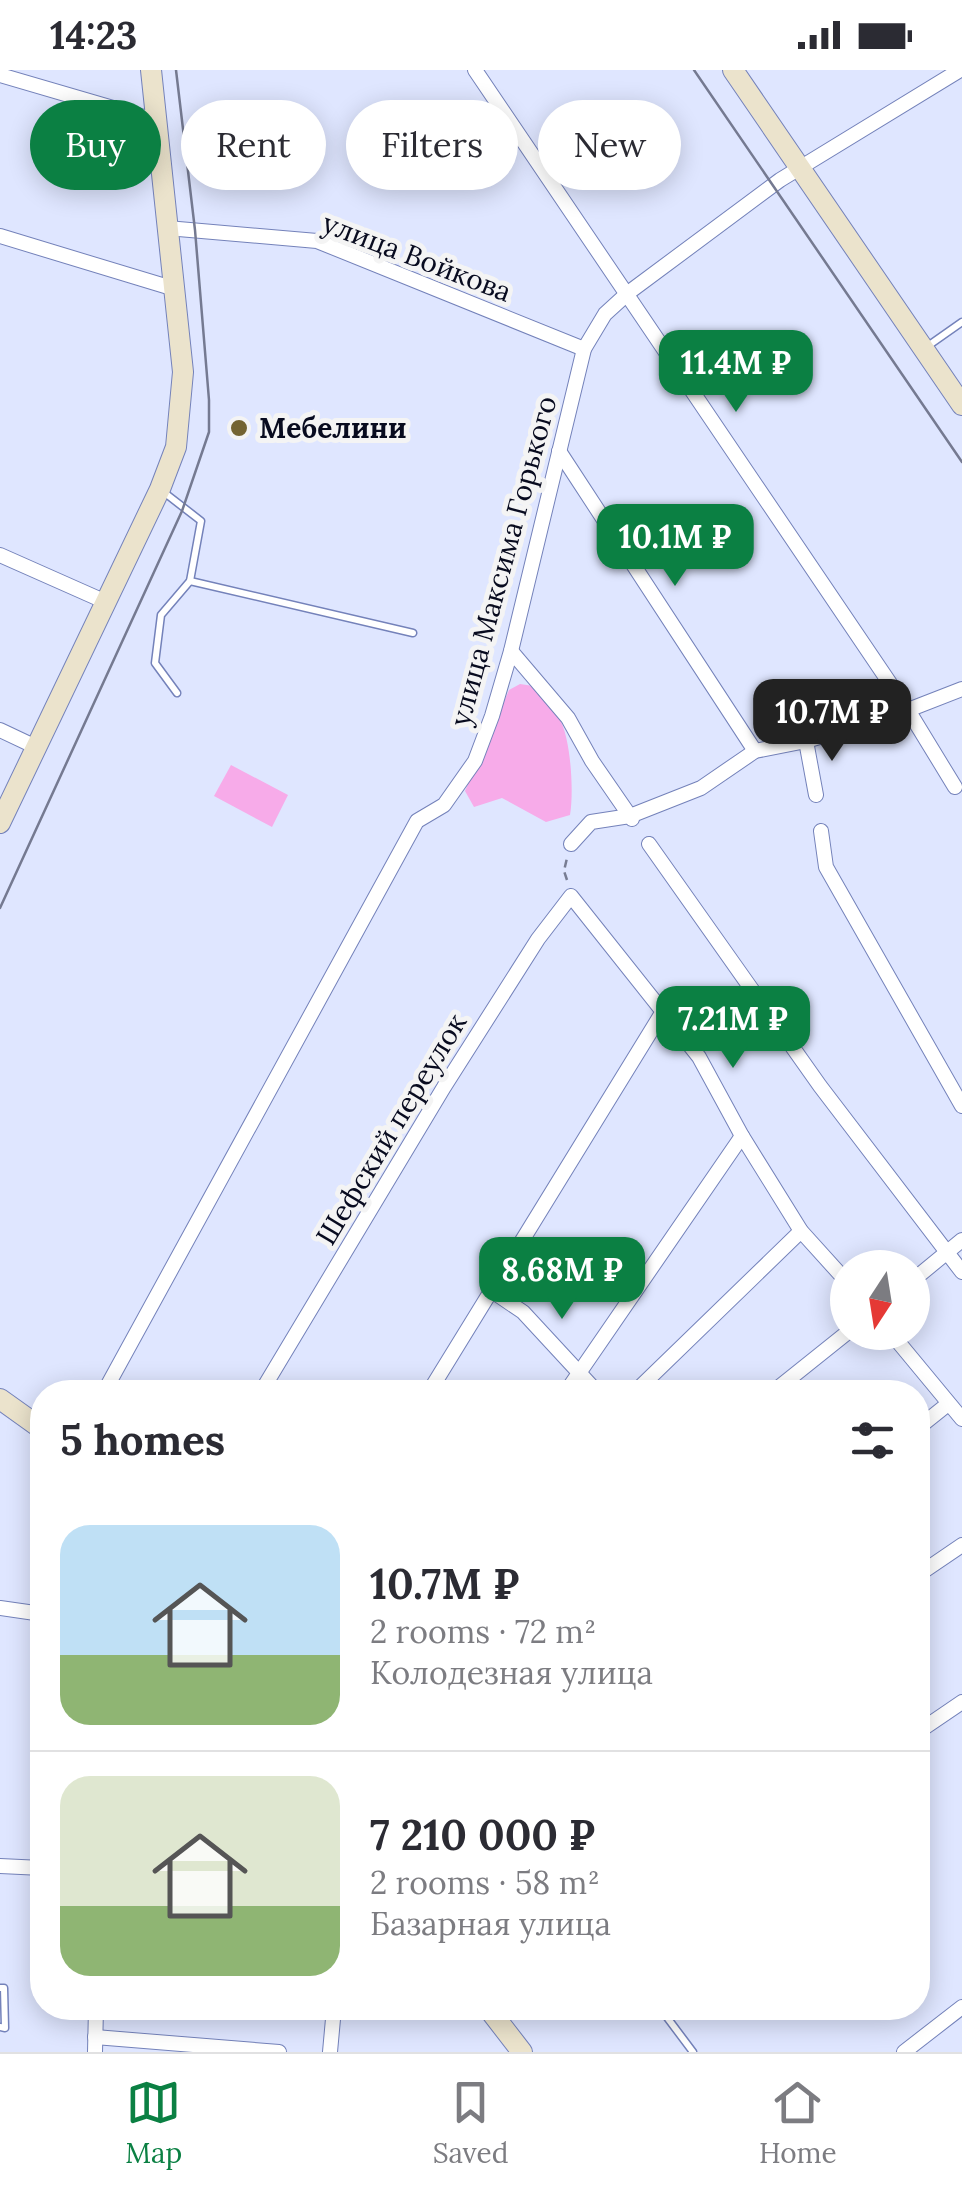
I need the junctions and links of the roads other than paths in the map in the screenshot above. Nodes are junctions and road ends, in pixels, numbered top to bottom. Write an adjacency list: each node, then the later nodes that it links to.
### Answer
1 (150, 70): 7 (main road)
2 (475, 70): 13 (street)
3 (733, 70): 8 (main road)
4 (960, 70): 8 (street, улица Максима Горького)
5 (0, 75): 6 (street)
6 (86, 100)
7 (152, 100)
8 (802, 168): 13 (street, улица Максима Горького); 16 (main road)
9 (161, 178): 10 (main road)
10 (167, 228): 12 (main road); 15 (street, улица Войкова)
11 (0, 236): 12 (street)
12 (175, 288): 19 (main road)
13 (628, 293): 15 (street, улица Максима Горького); 27 (street)
14 (962, 322): 16 (lane)
15 (584, 349): 18 (street, улица Максима Горького)
16 (924, 349): 17 (main road)
17 (962, 405)
18 (559, 451): 24 (street, улица Максима Горького); 31 (street)
19 (160, 490): 21 (lane); 22 (main road)
20 (0, 555): 22 (street)
21 (190, 581): 23 (lane); 26 (lane)
22 (106, 602): 30 (main road)
23 (412, 634)
24 (511, 651): 34 (street); 52 (street, улица Максима Горького)
25 (962, 690): 27 (street)
26 (177, 693)
27 (908, 710): 29 (street); 32 (street)
28 (0, 730): 30 (street)
29 (806, 740): 31 (street); 33 (street)
30 (36, 748): 35 (main road)
31 (755, 751): 34 (street)
32 (955, 787)
33 (816, 795)
34 (631, 817): 37 (street)
35 (0, 823)
36 (821, 832): 40 (street)
37 (571, 844)
38 (649, 844): 44 (street)
39 (662, 1013): 41 (street); 48 (street); 53 (street, Шефский переулок)
40 (962, 1106)
41 (742, 1136): 42 (street); 51 (street)
42 (800, 1231): 45 (street); 57 (street)
43 (962, 1240): 44 (street)
44 (947, 1253): 46 (street); 47 (street)
45 (830, 1264)
46 (930, 1267)
47 (962, 1272)
48 (492, 1290): 51 (street); 54 (street)
49 (830, 1346): 58 (street)
50 (904, 1350): 59 (street)
51 (578, 1372): 55 (street); 56 (street)
52 (111, 1380)
53 (268, 1380)
54 (436, 1380)
55 (573, 1380)
56 (586, 1380)
57 (647, 1380)
58 (788, 1380)
59 (929, 1380)
60 (930, 1382): 62 (street)
61 (0, 1399): 65 (main road)
62 (948, 1404): 63 (street); 64 (street)
63 (930, 1418)
64 (962, 1419)
65 (30, 1420)
66 (962, 1545): 67 (street)
67 (930, 1567)
68 (0, 1608): 69 (street)
69 (30, 1612)
70 (962, 1702): 71 (street)
71 (930, 1724)
72 (0, 1866): 73 (street)
73 (30, 1867)
74 (0, 1988): 80 (lane)
75 (962, 2007): 86 (street)
76 (96, 2020): 81 (street)
77 (333, 2020): 83 (street)
78 (501, 2020): 84 (main road)
79 (669, 2020): 85 (lane)
80 (0, 2028)
81 (95, 2045): 82 (street)
82 (280, 2052)
83 (330, 2052)
84 (522, 2052)
85 (692, 2052)
86 (904, 2052)

